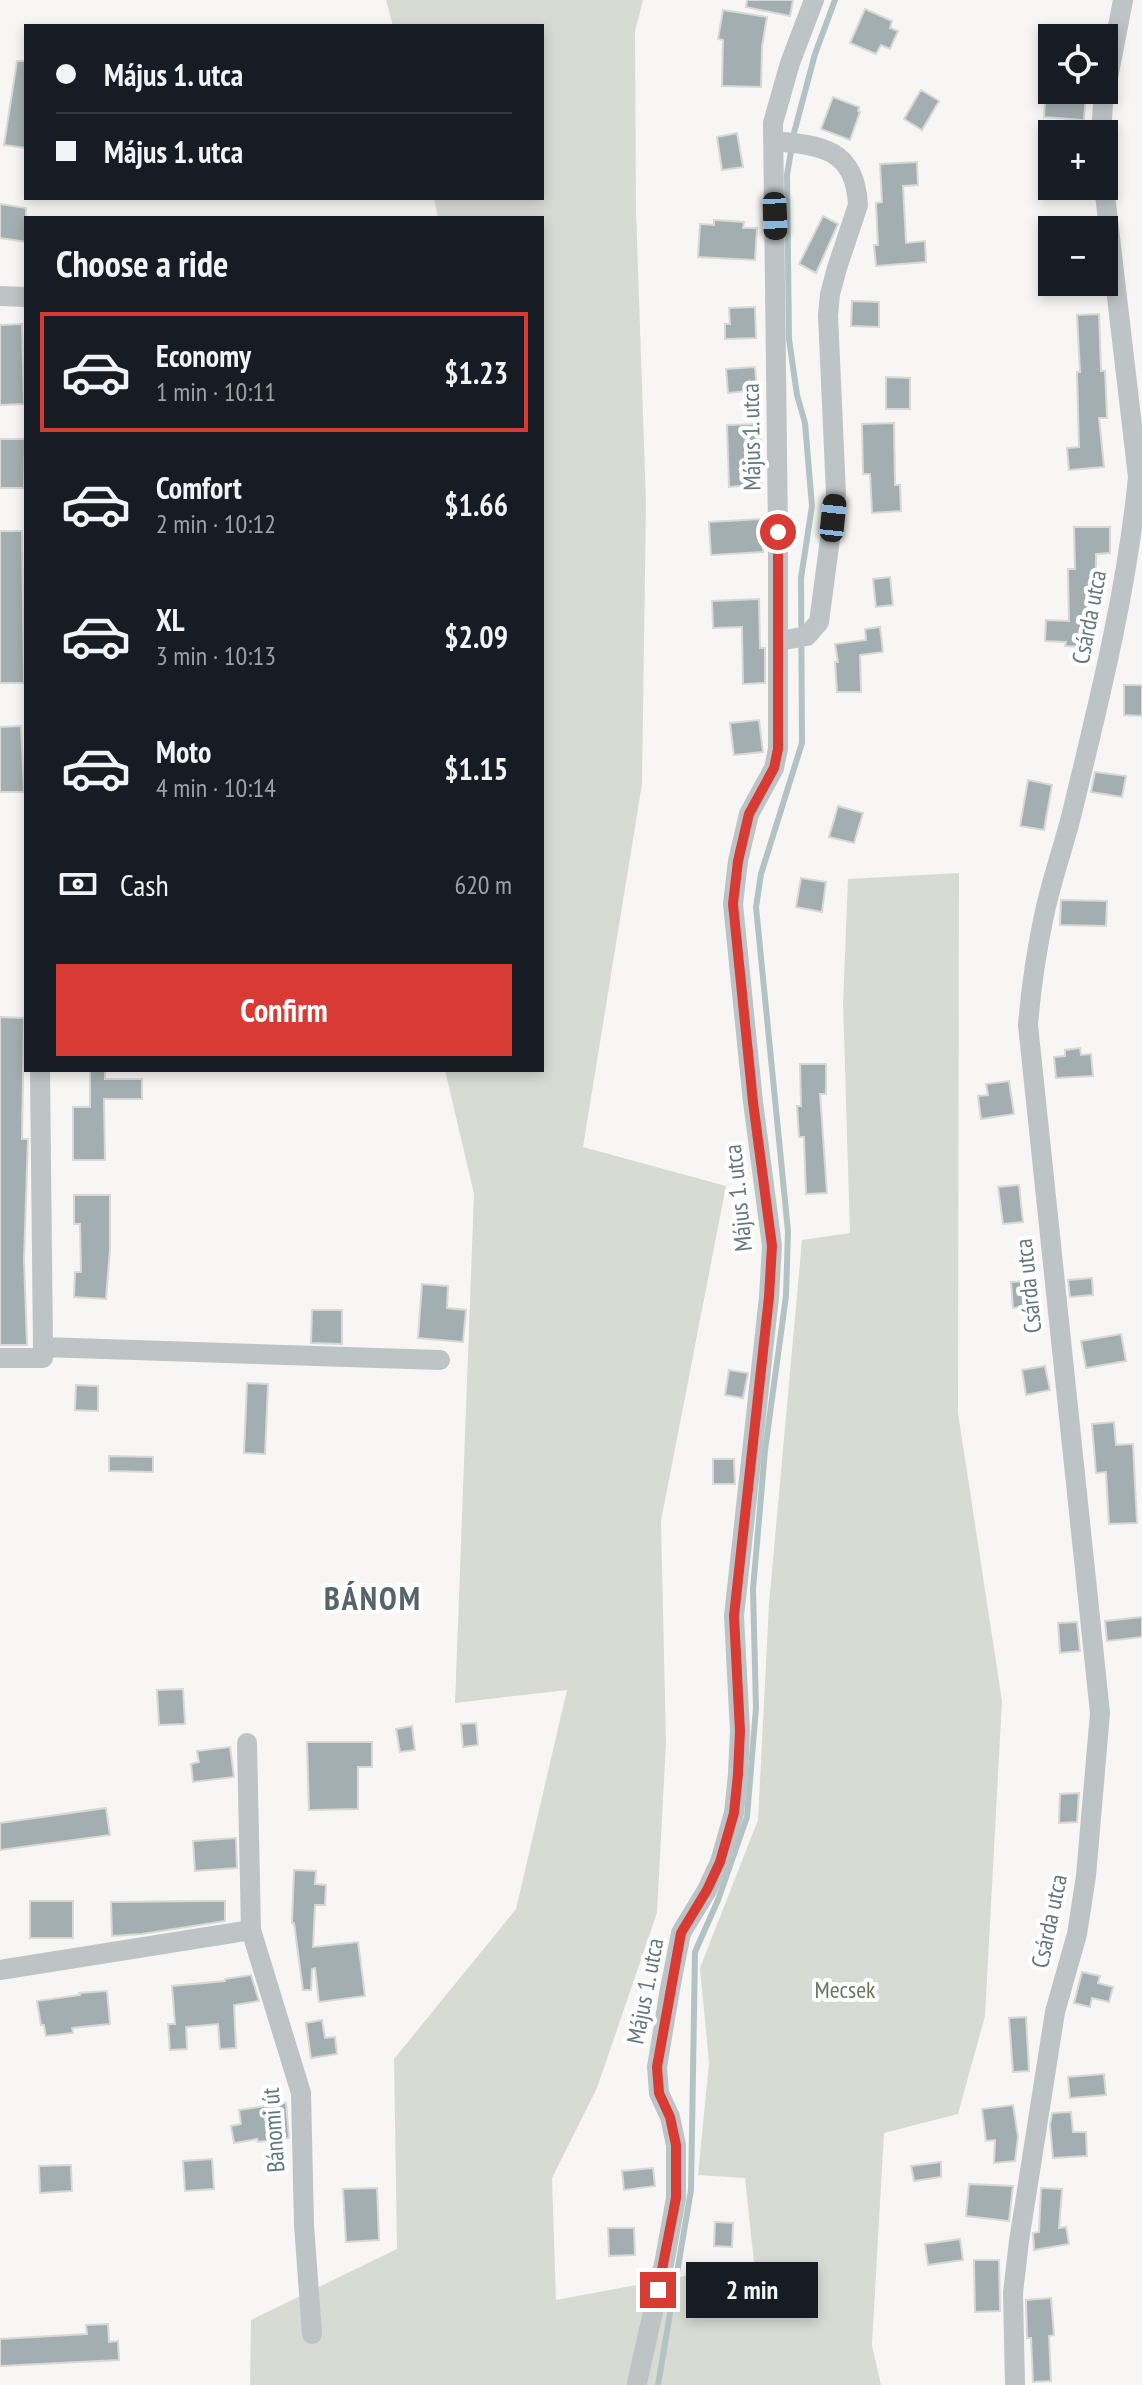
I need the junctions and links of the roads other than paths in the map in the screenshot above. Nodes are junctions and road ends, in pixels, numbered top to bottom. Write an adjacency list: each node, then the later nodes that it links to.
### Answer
1 (814, 0): 4 (street, Május 1. utca)
2 (1123, 0): 3 (street)
3 (1102, 120)
4 (773, 141): 9 (street, Május 1. utca); 9 (street)
5 (1106, 200): 8 (street, Csárda utca)
6 (0, 296): 7 (street)
7 (24, 297)
8 (1140, 469): 19 (street, Csárda utca)
9 (794, 639): 18 (street, Május 1. utca)
10 (40, 1072): 11 (street)
11 (43, 1347): 12 (street); 13 (street)
12 (0, 1358)
13 (440, 1360)
14 (247, 1743): 15 (street, Bánomi út)
15 (251, 1930): 16 (street); 17 (street, Bánomi út)
16 (0, 1970)
17 (312, 2334)
18 (637, 2383)
19 (1015, 2385)

